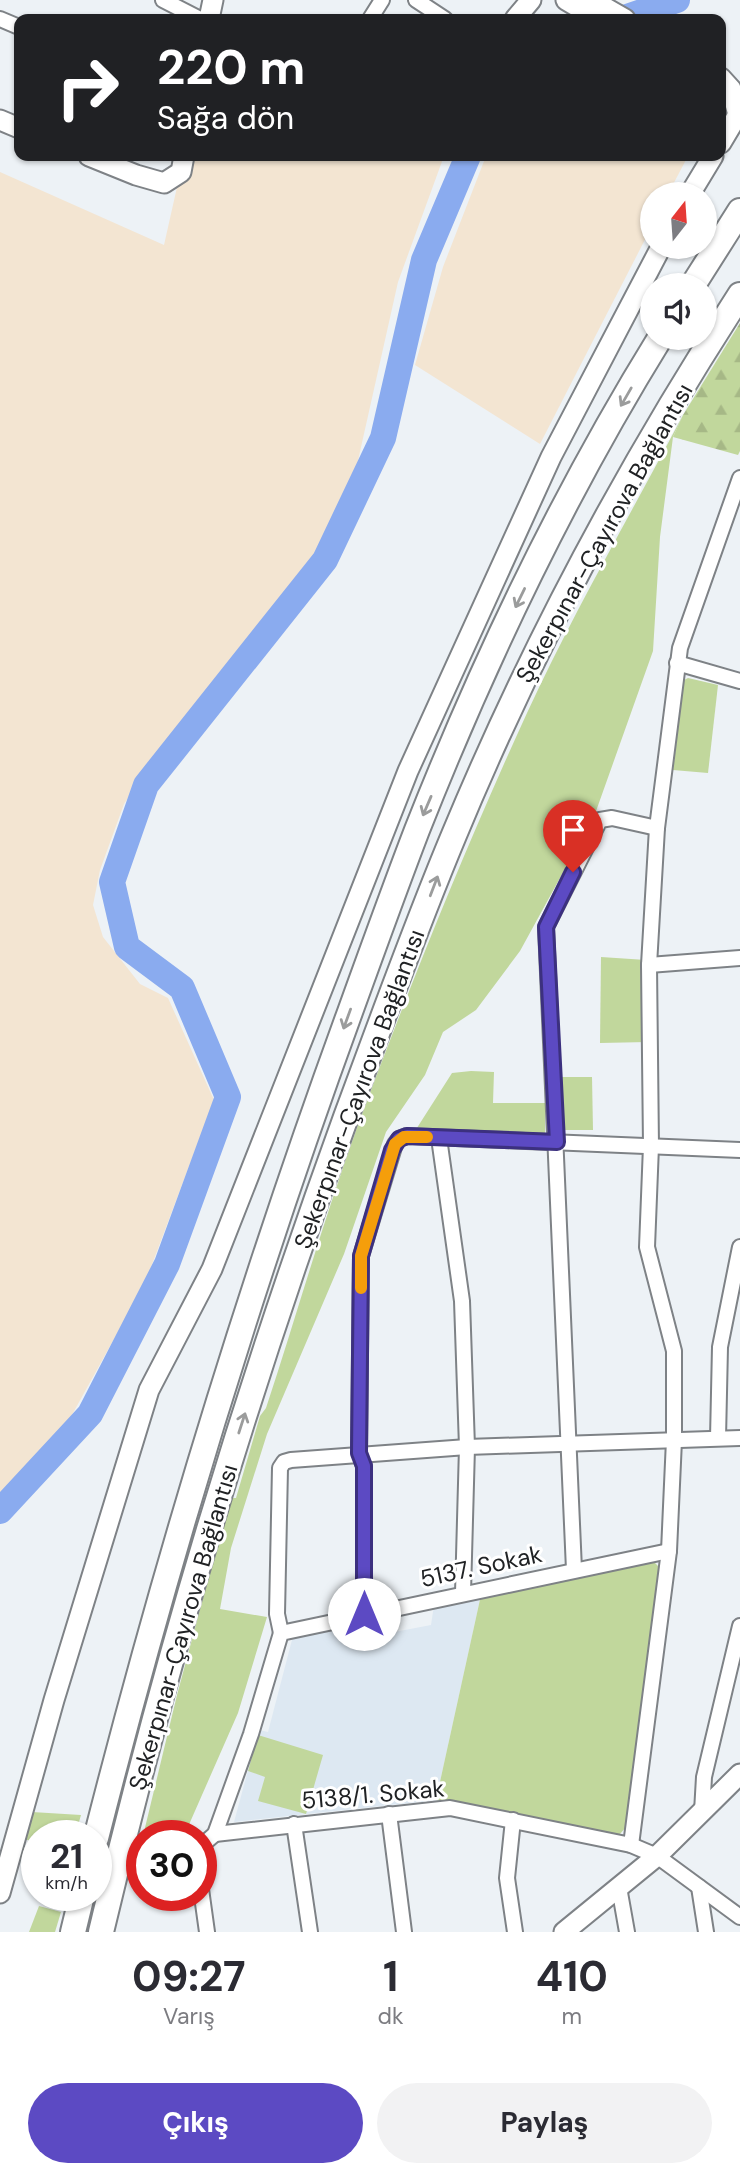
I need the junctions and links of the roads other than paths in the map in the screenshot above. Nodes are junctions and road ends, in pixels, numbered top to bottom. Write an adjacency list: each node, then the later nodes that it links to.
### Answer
1 (163, 0): 6 (street)
2 (416, 0): 7 (street)
3 (531, 0): 8 (street)
4 (566, 0): 5 (street)
5 (594, 7): 9 (street)
6 (190, 14)
7 (437, 14)
8 (519, 14)
9 (612, 14)
10 (728, 86): 11 (street)
11 (739, 113): 12 (street)
12 (726, 135)
13 (101, 161): 14 (street)
14 (183, 161)
15 (710, 161): 16 (street)
16 (697, 182)
17 (740, 211): 19 (highway)
18 (654, 259): 57 (street)
19 (701, 273)
20 (740, 295): 61 (highway, Şekerpınar-Çayırova Bağlantısı, one-way to 20)
21 (653, 350): 48 (highway, Şekerpınar-Çayırova Bağlantısı, one-way to 48)
22 (740, 478): 23 (street)
23 (677, 663): 24 (street); 25 (street)
24 (740, 681)
25 (657, 828): 27 (street); 29 (street)
26 (740, 958): 27 (street)
27 (649, 965): 30 (street)
28 (439, 1138): 29 (street); 37 (street); 38 (street)
29 (557, 1142): 30 (street); 36 (street)
30 (651, 1146): 31 (street); 35 (street)
31 (740, 1150)
32 (740, 1247): 33 (street)
33 (718, 1438): 34 (street); 35 (street)
34 (740, 1438)
35 (674, 1440): 36 (street); 39 (street)
36 (568, 1444): 37 (street); 40 (street)
37 (467, 1447): 38 (street); 41 (street)
38 (362, 1460): 42 (street); 44 (street)
39 (669, 1551): 40 (street, 5137. Sokak); 53 (street)
40 (574, 1570): 41 (street, 5137. Sokak)
41 (463, 1593): 42 (street, 5137. Sokak)
42 (364, 1614): 44 (street, 5137. Sokak)
43 (740, 1626): 46 (street)
44 (281, 1633): 51 (street)
45 (740, 1774): 46 (street)
46 (702, 1812): 54 (street)
47 (390, 1814): 49 (street, 5138/1. Sokak); 50 (street, 5138/1. Sokak); 65 (street)
48 (101, 1820)
49 (513, 1820): 53 (street, 5138/1. Sokak); 66 (street)
50 (294, 1824): 52 (street, 5138/1. Sokak); 64 (street)
51 (217, 1828)
52 (217, 1834)
53 (631, 1845): 54 (street, 5138/1. Sokak)
54 (657, 1856): 55 (street); 56 (street, 5138/1. Sokak)
55 (620, 1887): 67 (street); 68 (street)
56 (699, 1887): 60 (street, 5138/1. Sokak); 69 (street)
57 (0, 1893)
58 (78, 1911): 62 (highway)
59 (204, 1911): 63 (street)
60 (740, 1917)
61 (104, 1926)
62 (73, 1932)
63 (207, 1932)
64 (310, 1932)
65 (404, 1932)
66 (515, 1932)
67 (564, 1932)
68 (626, 1932)
69 (706, 1932)

